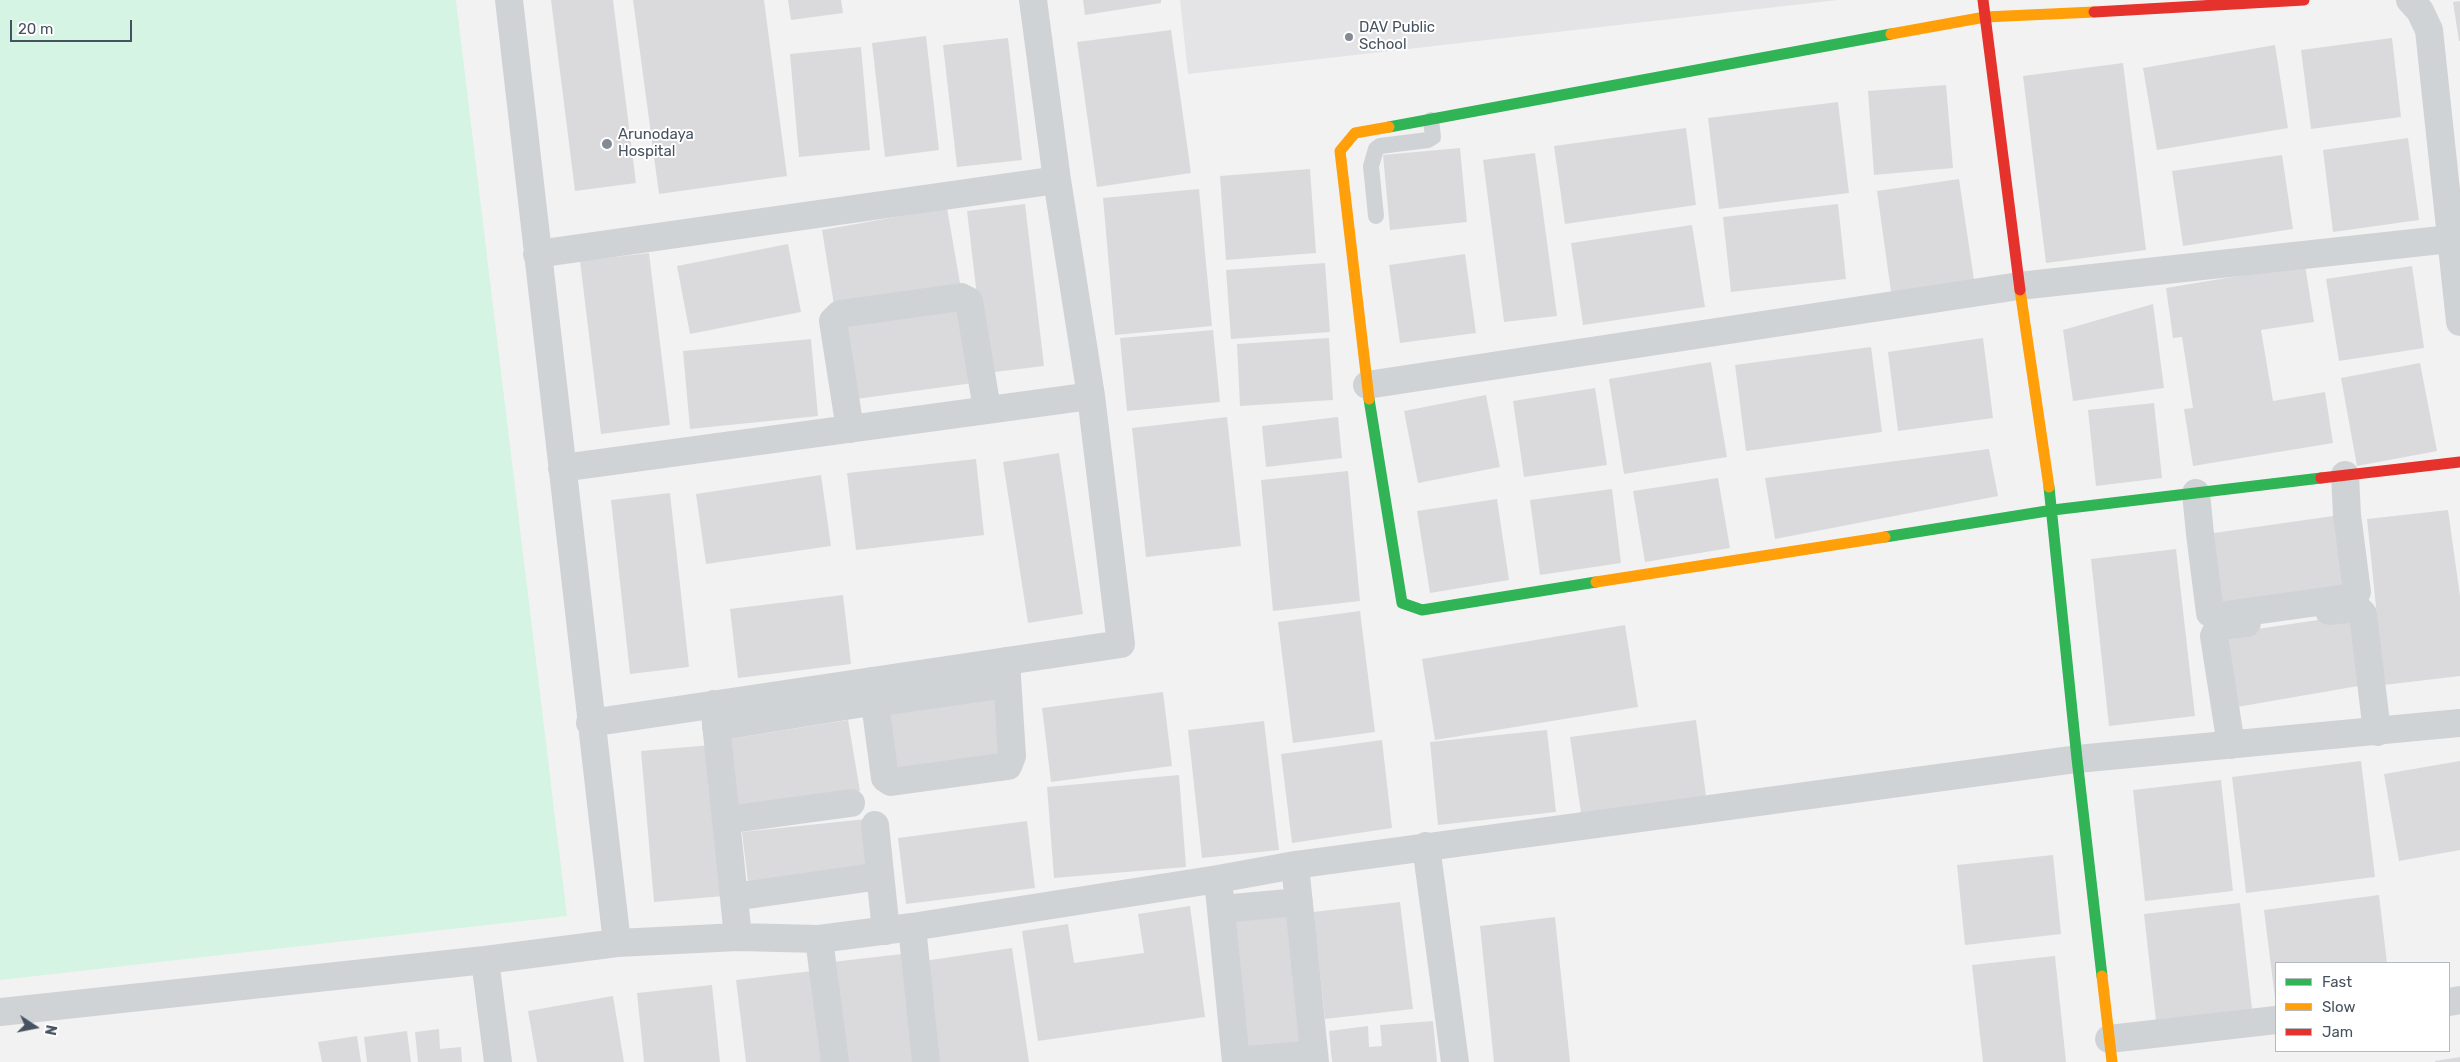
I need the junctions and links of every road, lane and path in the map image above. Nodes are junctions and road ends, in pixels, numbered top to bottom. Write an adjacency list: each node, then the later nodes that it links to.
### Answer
1 (509, 0): 12 (street)
2 (1033, 0): 9 (street)
3 (1983, 0): 7 (street)
4 (2304, 0): 6 (street)
5 (2410, 0): 11 (street)
6 (2177, 4): 7 (street)
7 (1986, 17): 8 (street); 13 (street)
8 (1431, 120): 10 (lane); 15 (street)
9 (1057, 180): 12 (street); 16 (street)
10 (1376, 216)
11 (2450, 239): 13 (street); 14 (street)
12 (537, 254): 20 (street)
13 (2019, 286): 15 (street); 23 (street)
14 (2460, 322)
15 (1367, 385): 23 (street)
16 (1091, 396): 17 (street); 24 (street)
17 (987, 409): 18 (street); 18 (street)
18 (850, 429): 20 (street)
19 (2460, 462): 21 (street)
20 (562, 468): 27 (street)
21 (2345, 475): 22 (street); 22 (street)
22 (2196, 493): 23 (street)
23 (2052, 510): 32 (street)
24 (1007, 673): 25 (street); 25 (street)
25 (865, 693): 26 (street); 31 (street)
26 (715, 716): 27 (street); 34 (street)
27 (590, 723): 46 (street)
28 (2460, 724): 29 (street)
29 (2377, 732): 30 (street); 30 (street)
30 (2231, 745): 32 (street)
31 (864, 756)
32 (2077, 759): 36 (street); 51 (street)
33 (851, 803): 34 (street)
34 (726, 820): 40 (street)
35 (876, 825): 38 (street)
36 (1426, 846): 37 (street); 57 (street)
37 (1294, 865): 39 (street); 41 (street)
38 (880, 876): 40 (street); 43 (street)
39 (1218, 879): 42 (street); 44 (street)
40 (734, 897): 45 (street)
41 (1298, 902): 42 (street); 52 (street)
42 (1221, 910): 56 (street)
43 (886, 931): 44 (street); 47 (street)
44 (913, 936): 47 (street); 55 (street)
45 (738, 937): 46 (street); 47 (street)
46 (617, 943): 48 (street)
47 (820, 948): 54 (street)
48 (485, 960): 49 (street); 53 (street)
49 (0, 1012)
50 (2275, 1020): 51 (street)
51 (2111, 1050)
52 (1315, 1058): 56 (street)
53 (498, 1062)
54 (835, 1062)
55 (926, 1062)
56 (1236, 1062)
57 (1455, 1062)

